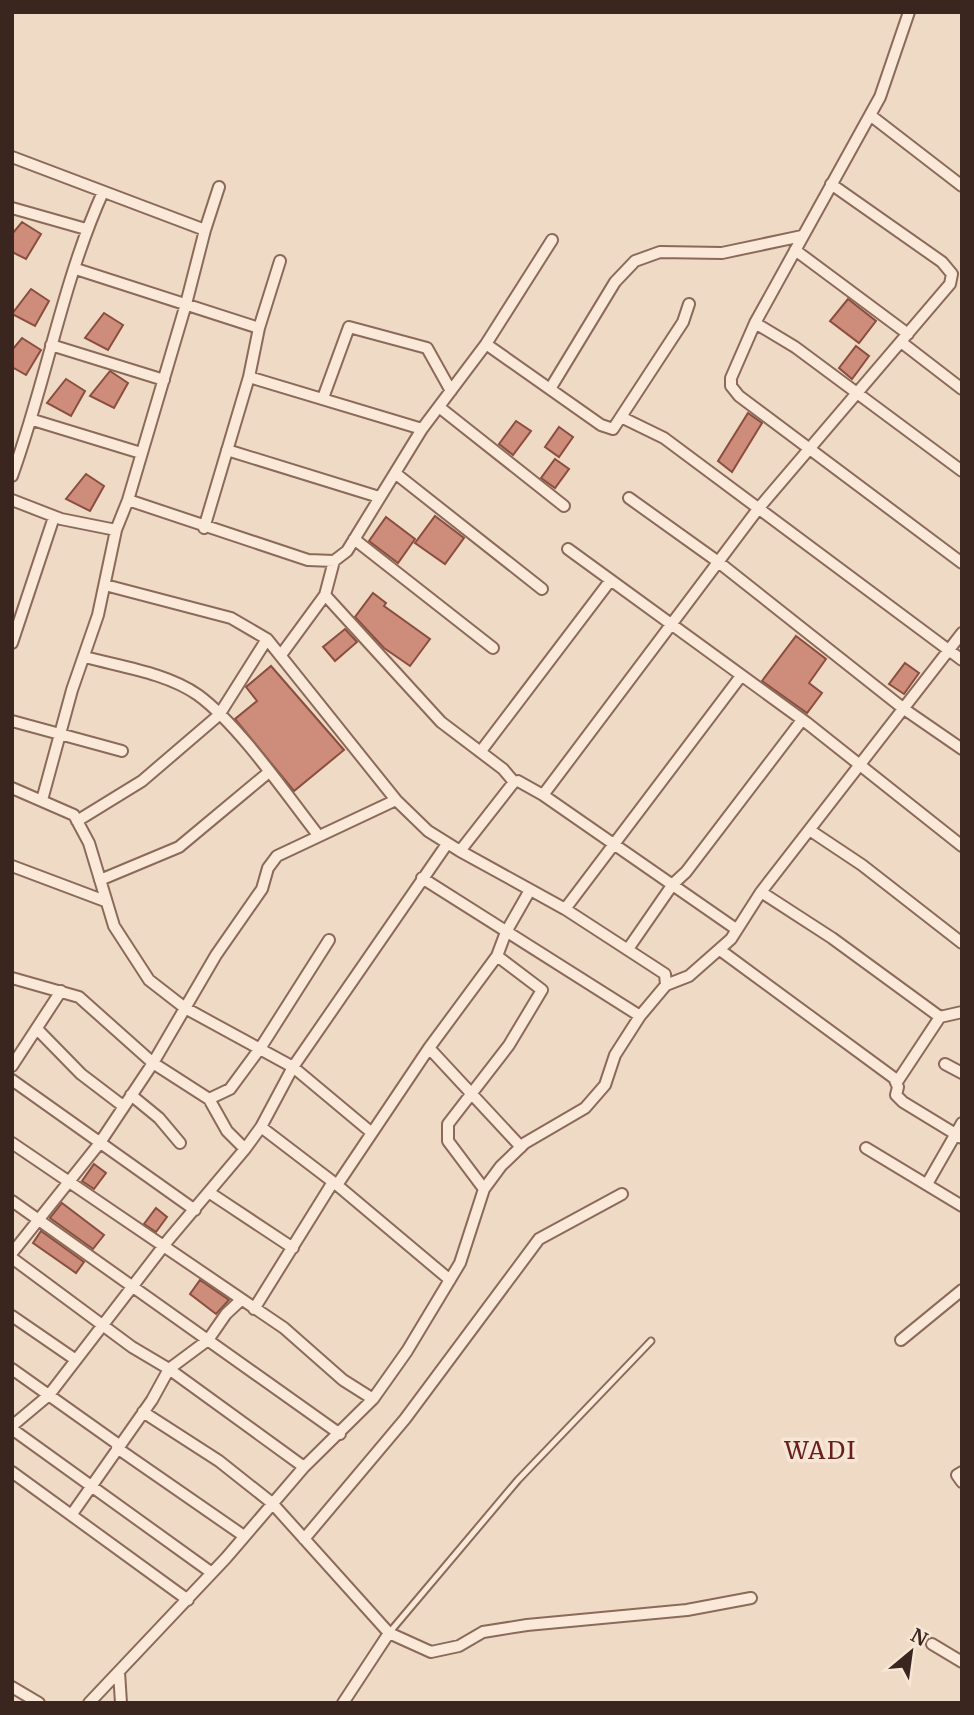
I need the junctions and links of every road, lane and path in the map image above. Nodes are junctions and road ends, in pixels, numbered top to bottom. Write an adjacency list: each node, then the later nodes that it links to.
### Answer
1 (909, 12): 2 (street)
2 (870, 115): 4 (street); 5 (street)
3 (12, 157): 7 (street)
4 (831, 184): 11 (street); 20 (street)
5 (962, 186)
6 (219, 187): 10 (street)
7 (103, 192): 9 (street); 10 (street)
8 (12, 208): 9 (street)
9 (86, 229): 15 (street)
10 (205, 230): 16 (street)
11 (802, 236): 13 (street); 25 (street)
12 (552, 240): 21 (street)
13 (795, 250): 18 (street); 20 (street)
14 (280, 261): 19 (street)
15 (76, 269): 16 (street); 22 (street)
16 (186, 304): 19 (street); 24 (street)
17 (689, 304): 31 (street)
18 (755, 323): 28 (street); 34 (street)
19 (260, 328): 23 (street)
20 (905, 338): 26 (street); 28 (street)
21 (486, 344): 25 (street); 27 (street)
22 (51, 345): 24 (street); 32 (street)
23 (250, 377): 29 (street); 35 (street)
24 (164, 380): 36 (street)
25 (550, 389): 31 (street)
26 (962, 389)
27 (451, 391): 29 (street); 30 (street)
28 (856, 393): 34 (street); 37 (street)
29 (323, 398): 33 (street)
30 (439, 407): 33 (street); 44 (street)
31 (621, 417): 45 (street)
32 (33, 420): 36 (street); 39 (street)
33 (422, 429): 38 (street)
34 (810, 449): 45 (street); 53 (street)
35 (227, 450): 40 (street); 47 (street)
36 (141, 453): 43 (street)
37 (962, 471)
38 (395, 473): 40 (street); 56 (street)
39 (12, 476)
40 (380, 497): 49 (street)
41 (629, 498): 52 (street)
42 (12, 500): 46 (street)
43 (128, 500): 47 (street); 48 (street)
44 (564, 506)
45 (758, 509): 52 (street); 63 (street)
46 (54, 517): 48 (street); 60 (street)
47 (204, 528): 51 (street)
48 (116, 530): 55 (street)
49 (354, 539): 51 (street); 62 (street)
50 (568, 549): 54 (street)
51 (334, 561): 57 (street)
52 (717, 561): 58 (street); 68 (street)
53 (962, 562)
54 (610, 581): 58 (street); 75 (street)
55 (105, 585): 61 (street); 65 (street)
56 (542, 589)
57 (325, 595): 64 (street); 75 (street)
58 (669, 624): 67 (street); 80 (street)
59 (962, 633): 63 (street)
60 (13, 638)
61 (267, 639): 64 (street); 69 (street)
62 (493, 648)
63 (948, 650): 66 (street); 68 (street)
64 (281, 655): 82 (street)
65 (85, 657): 69 (street); 72 (street)
66 (962, 660)
67 (741, 676): 70 (street); 86 (street)
68 (904, 709): 73 (street); 76 (street)
69 (219, 715): 77 (street); 83 (street)
70 (802, 720): 76 (street); 93 (street)
71 (12, 721): 72 (street)
72 (59, 733): 74 (street); 81 (street)
73 (962, 749)
74 (122, 751)
75 (481, 751): 78 (street)
76 (860, 765): 84 (street); 88 (street)
77 (269, 772): 85 (street); 92 (street)
78 (514, 782): 80 (street); 89 (street)
79 (12, 788): 81 (street)
80 (543, 795): 86 (street)
81 (42, 800): 83 (street)
82 (396, 800): 85 (street); 87 (street)
83 (77, 821): 92 (street)
84 (811, 831): 95 (street); 101 (street)
85 (318, 835): 108 (street)
86 (613, 842): 93 (street); 97 (street)
87 (447, 844): 89 (street); 91 (street)
88 (962, 846)
89 (460, 851): 94 (street)
90 (12, 866): 96 (street)
91 (422, 878): 99 (street); 118 (street)
92 (100, 880): 96 (street)
93 (673, 884): 98 (street); 102 (street)
94 (530, 890): 97 (street); 99 (street)
95 (761, 892): 98 (street); 111 (street)
96 (105, 901): 108 (street)
97 (565, 909): 102 (street)
98 (736, 929): 103 (street)
99 (506, 932): 104 (street); 110 (street)
100 (329, 940): 113 (street)
101 (962, 943)
102 (628, 949): 106 (street)
103 (720, 950): 106 (street); 121 (street)
104 (497, 956): 114 (street); 122 (street)
105 (12, 978): 107 (street)
106 (666, 985): 110 (street)
107 (61, 991): 112 (street); 115 (street)
108 (185, 1008): 113 (street); 115 (street)
109 (961, 1008): 111 (street)
110 (640, 1016): 133 (street)
111 (940, 1017): 121 (street)
112 (38, 1030): 117 (street); 125 (street)
113 (261, 1047): 118 (street); 124 (street)
114 (429, 1048): 122 (street); 128 (street)
115 (153, 1063): 123 (street); 124 (street)
116 (945, 1064): 119 (street)
117 (12, 1066)
118 (293, 1068): 127 (street); 128 (street)
119 (962, 1073)
120 (12, 1080): 132 (street)
121 (897, 1082): 129 (street)
122 (472, 1092): 133 (street); 139 (street)
123 (131, 1095): 125 (street); 131 (street)
124 (209, 1099): 135 (street)
125 (123, 1106): 132 (street)
126 (962, 1123): 129 (street)
127 (261, 1127): 135 (street); 137 (street)
128 (373, 1133): 137 (street)
129 (958, 1136): 138 (street)
130 (12, 1143): 136 (street)
131 (180, 1143)
132 (99, 1144): 136 (street); 144 (street)
133 (521, 1147): 139 (street)
134 (866, 1148): 138 (street)
135 (245, 1149): 140 (street)
136 (68, 1180): 145 (street); 146 (street)
137 (335, 1183): 147 (street); 150 (street)
138 (927, 1184): 143 (street)
139 (484, 1189): 150 (street)
140 (210, 1193): 144 (street); 147 (street)
141 (622, 1194): 177 (street)
142 (12, 1201): 145 (street)
143 (962, 1206)
144 (195, 1210): 146 (street)
145 (37, 1218): 148 (street); 151 (street)
146 (164, 1245): 151 (street); 153 (street)
147 (293, 1248): 154 (street)
148 (12, 1252)
149 (12, 1258): 156 (street)
150 (450, 1280): 164 (street)
151 (134, 1286): 156 (street); 157 (street)
152 (962, 1290): 158 (street)
153 (241, 1300): 154 (street); 157 (street)
154 (254, 1309): 164 (street)
155 (12, 1315): 160 (street)
156 (102, 1325): 160 (street); 162 (street)
157 (208, 1340): 162 (street); 167 (street)
158 (901, 1340)
159 (651, 1341): 181 (lane)
160 (76, 1360): 163 (street)
161 (12, 1369): 163 (street)
162 (169, 1369): 165 (street); 169 (street)
163 (49, 1395): 166 (street); 168 (street)
164 (373, 1399): 167 (street)
165 (143, 1412): 168 (street); 174 (street)
166 (12, 1427): 173 (street)
167 (340, 1434): 169 (street)
168 (118, 1447): 173 (street); 176 (street)
169 (303, 1467): 174 (street)
170 (12, 1472): 175 (street)
171 (962, 1472): 172 (street)
172 (962, 1482)
173 (89, 1486): 175 (street); 178 (street)
174 (272, 1503): 176 (street); 177 (street)
175 (72, 1514): 180 (street)
176 (244, 1536): 178 (street)
177 (304, 1539): 181 (street)
178 (212, 1573): 180 (street)
179 (751, 1598): 181 (street)
180 (188, 1600): 184 (street)
181 (389, 1633): 189 (street)
182 (932, 1644): 183 (street)
183 (962, 1662)
184 (119, 1672): 187 (street); 188 (street)
185 (12, 1687): 186 (street)
186 (39, 1703)
187 (89, 1703)
188 (121, 1703)
189 (343, 1703)

